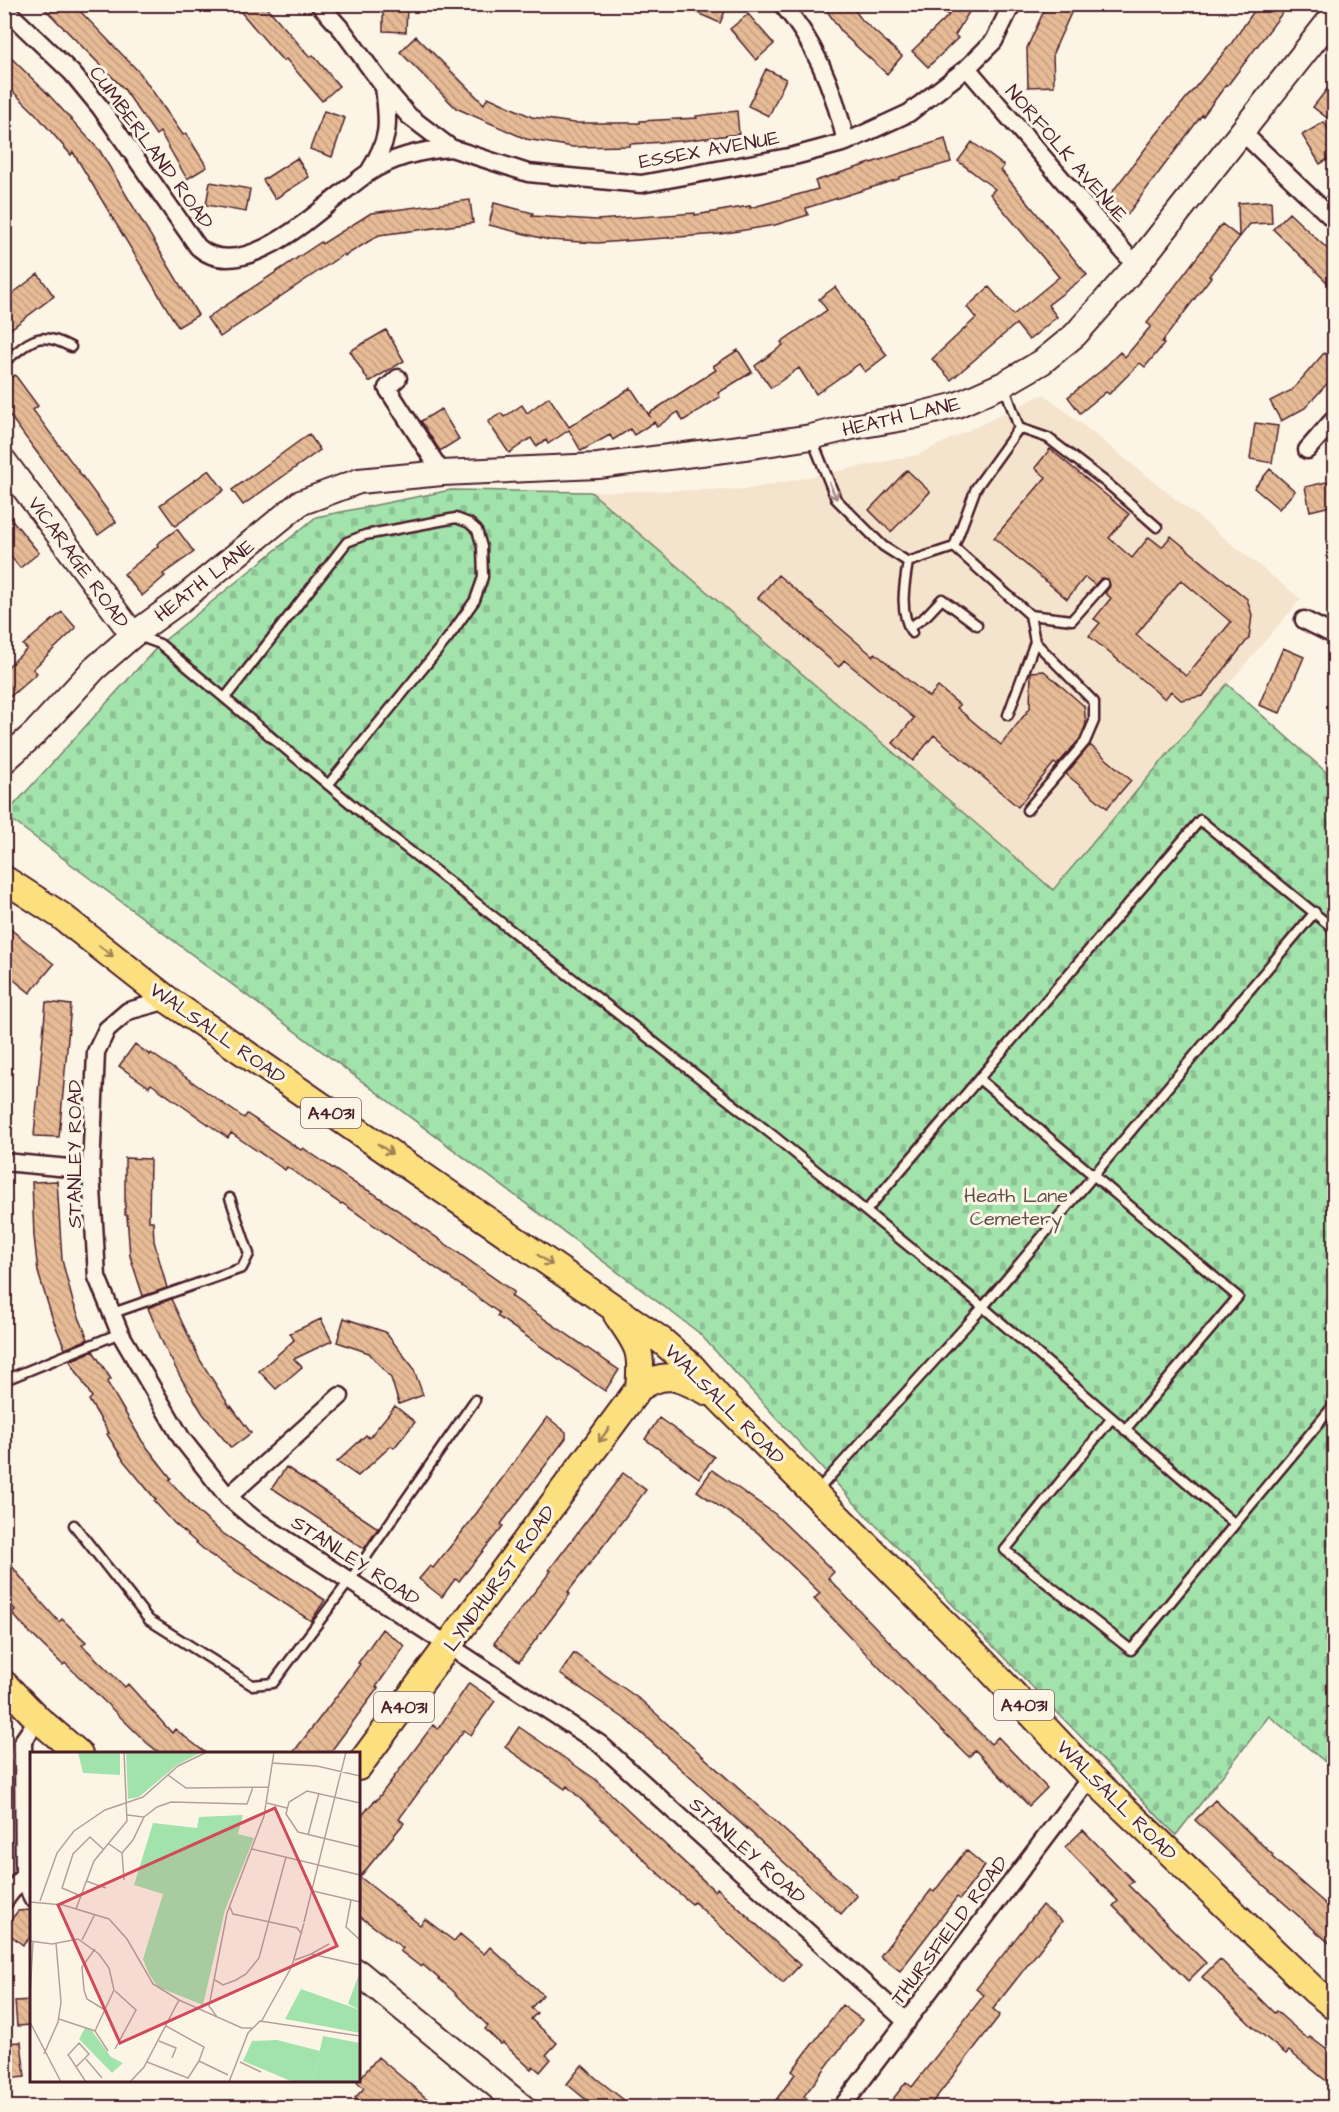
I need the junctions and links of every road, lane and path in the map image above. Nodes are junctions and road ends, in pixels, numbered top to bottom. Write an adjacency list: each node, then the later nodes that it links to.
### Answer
1 (319, 4): 7 (street, ESSEX AVENUE)
2 (782, 4): 10 (street)
3 (1012, 4): 6 (street, ESSEX AVENUE)
4 (4, 8): 12 (street, CUMBERLAND ROAD)
5 (1335, 15): 9 (street, HEATH LANE)
6 (967, 68): 10 (street, ESSEX AVENUE); 14 (street, NORFOLK AVENUE)
7 (384, 87): 8 (street, ESSEX AVENUE); 11 (street, ESSEX AVENUE)
8 (388, 122): 12 (street, CUMBERLAND ROAD)
9 (1242, 132): 13 (street); 14 (street, HEATH LANE)
10 (846, 142): 11 (street, ESSEX AVENUE)
11 (451, 148): 12 (street, CUMBERLAND ROAD)
12 (369, 173)
13 (1333, 215)
14 (1136, 266): 18 (street, HEATH LANE)
15 (71, 347): 16 (lane)
16 (4, 362)
17 (398, 378): 24 (street)
18 (1004, 384): 20 (lane); 21 (street, HEATH LANE)
19 (1335, 419): 22 (street)
20 (1019, 428): 25 (lane); 26 (lane)
21 (811, 437): 24 (street, HEATH LANE); 27 (lane, one-way to 27)
22 (1307, 450)
23 (4, 460): 32 (street, VICARAGE ROAD)
24 (442, 473): 32 (street, HEATH LANE)
25 (1157, 527)
26 (954, 547): 27 (lane); 29 (lane)
27 (908, 562): 31 (lane)
28 (1104, 584): 29 (lane)
29 (1030, 615): 34 (lane)
30 (1304, 621): 33 (street)
31 (977, 625)
32 (133, 634): 35 (lane); 37 (street, HEATH LANE)
33 (1335, 635)
34 (1035, 642): 36 (lane); 39 (lane)
35 (225, 698): 38 (lane); 38 (lane)
36 (1008, 715)
37 (4, 761)
38 (328, 785): 51 (lane)
39 (1027, 810)
40 (4, 864): 43 (street)
41 (4, 879): 43 (main road, WALSALL ROAD / A4031)
42 (1315, 912): 44 (lane); 46 (lane); 49 (lane)
43 (60, 915): 45 (main road, WALSALL ROAD / A4031, one-way to 45)
44 (1335, 928)
45 (168, 1000): 48 (street, STANLEY ROAD); 52 (main road, WALSALL ROAD / A4031, one-way to 52)
46 (979, 1079): 49 (lane); 51 (lane)
47 (4, 1162): 48 (street)
48 (91, 1170): 54 (street, STANLEY ROAD)
49 (1094, 1175): 53 (lane); 63 (lane)
50 (230, 1198): 54 (lane)
51 (866, 1211): 53 (lane)
52 (608, 1302): 57 (main road, A4031); 59 (main road, WALSALL ROAD / A4031)
53 (983, 1307): 62 (lane); 64 (lane)
54 (113, 1313): 55 (street, STANLEY ROAD)
55 (120, 1333): 56 (lane); 65 (street, STANLEY ROAD)
56 (4, 1378)
57 (639, 1388): 59 (main road, A4031); 69 (main road, LYNDHURST ROAD / A4031, one-way to 69)
58 (340, 1396): 65 (street)
59 (719, 1398): 64 (main road, WALSALL ROAD / A4031)
60 (475, 1400): 68 (lane)
61 (1335, 1405): 66 (lane)
62 (1112, 1418): 63 (lane); 66 (lane)
63 (1125, 1430): 66 (lane)
64 (815, 1492): 74 (main road, WALSALL ROAD / A4031)
65 (228, 1497): 68 (street, STANLEY ROAD)
66 (1235, 1524)
67 (74, 1525): 68 (lane)
68 (350, 1580): 69 (street, STANLEY ROAD)
69 (449, 1647): 73 (main road, LYNDHURST ROAD / A4031); 80 (street, STANLEY ROAD)
70 (4, 1684): 71 (main road)
71 (38, 1719): 72 (main road); 75 (street)
72 (77, 1752)
73 (360, 1764)
74 (1091, 1778): 79 (main road, WALSALL ROAD / A4031); 80 (street, THURSFIELD ROAD)
75 (24, 1875): 76 (street); 77 (street)
76 (30, 1892)
77 (4, 1901)
78 (360, 1974): 81 (street)
79 (1335, 2006)
80 (907, 2022): 82 (street, THURSFIELD ROAD)
81 (524, 2108)
82 (841, 2108)

